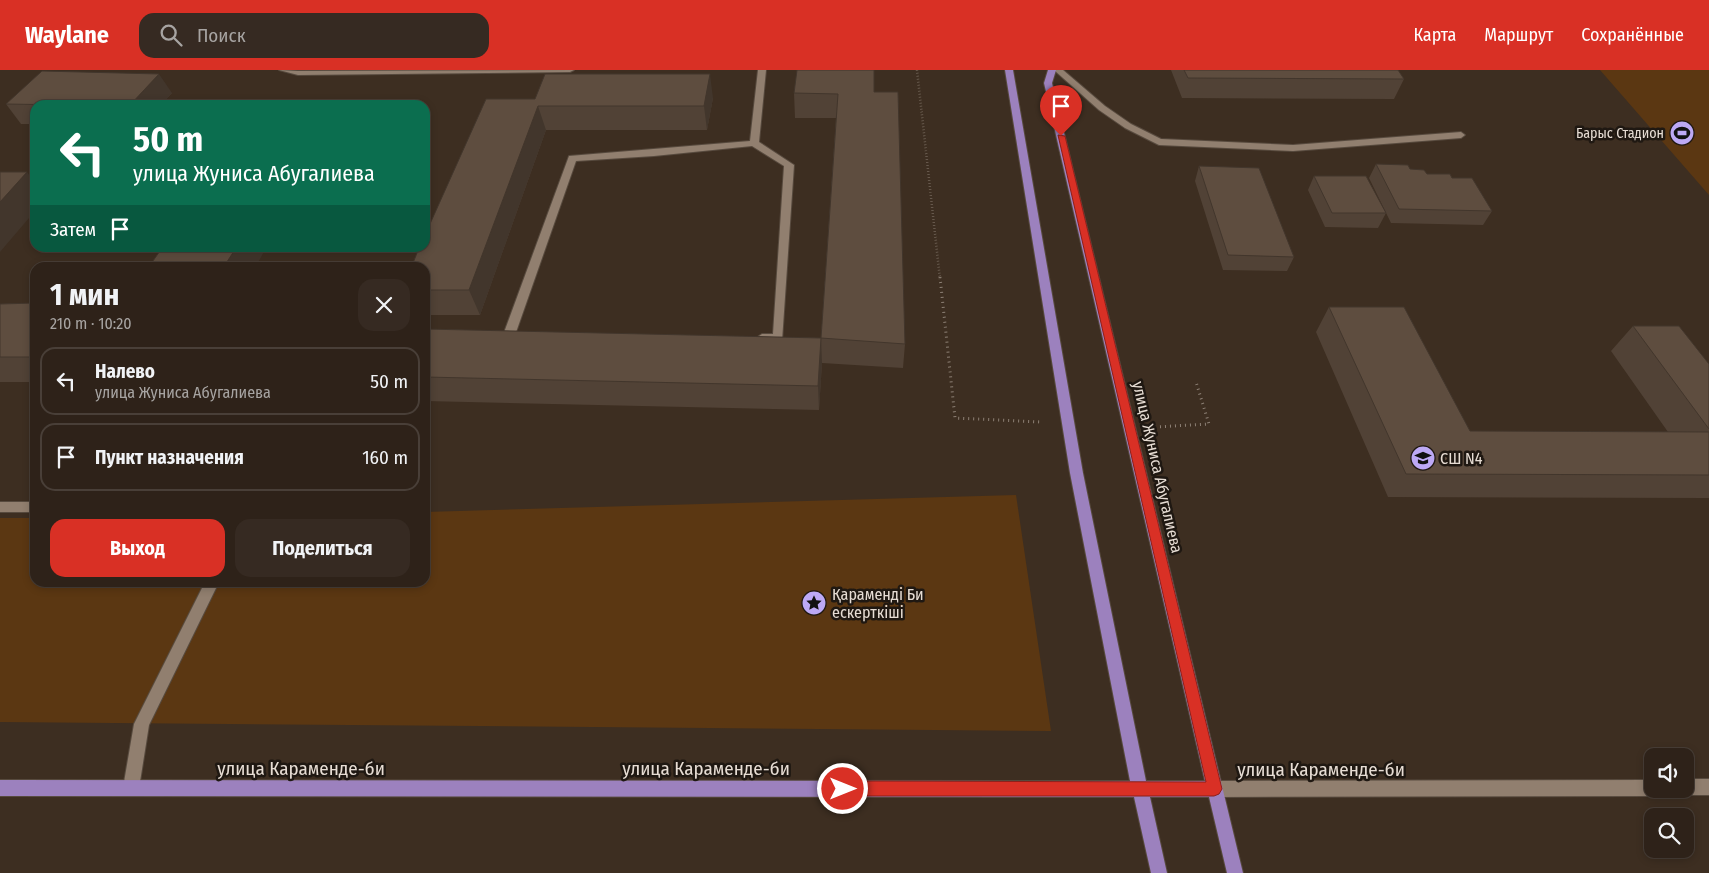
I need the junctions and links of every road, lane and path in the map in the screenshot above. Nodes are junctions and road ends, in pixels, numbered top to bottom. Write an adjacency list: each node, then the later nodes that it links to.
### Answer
1 (286, 70): 2 (street)
2 (505, 70): 3 (street)
3 (570, 70)
4 (762, 70): 10 (street)
5 (917, 70): 14 (path)
6 (1009, 70): 14 (main road)
7 (1052, 70): 15 (main road, улица Жуниса Абугалиева)
8 (1058, 70): 9 (street)
9 (1461, 135)
10 (754, 143): 11 (street); 12 (street)
11 (509, 338)
12 (748, 338)
13 (1196, 382): 15 (path)
14 (1068, 423): 24 (main road)
15 (1129, 428): 25 (main road, улица Жуниса Абугалиева)
16 (0, 507): 17 (street)
17 (30, 507)
18 (210, 587): 22 (street)
19 (1694, 787): 20 (street)
20 (1709, 787)
21 (0, 788): 22 (main road, улица Караменде-би)
22 (131, 788): 24 (main road, улица Караменде-би)
23 (1644, 788): 25 (street, улица Караменде-би)
24 (1139, 789): 25 (main road, улица Караменде-би); 26 (main road)
25 (1214, 789): 27 (main road, улица Жуниса Абугалиева)
26 (1159, 873)
27 (1235, 873)

